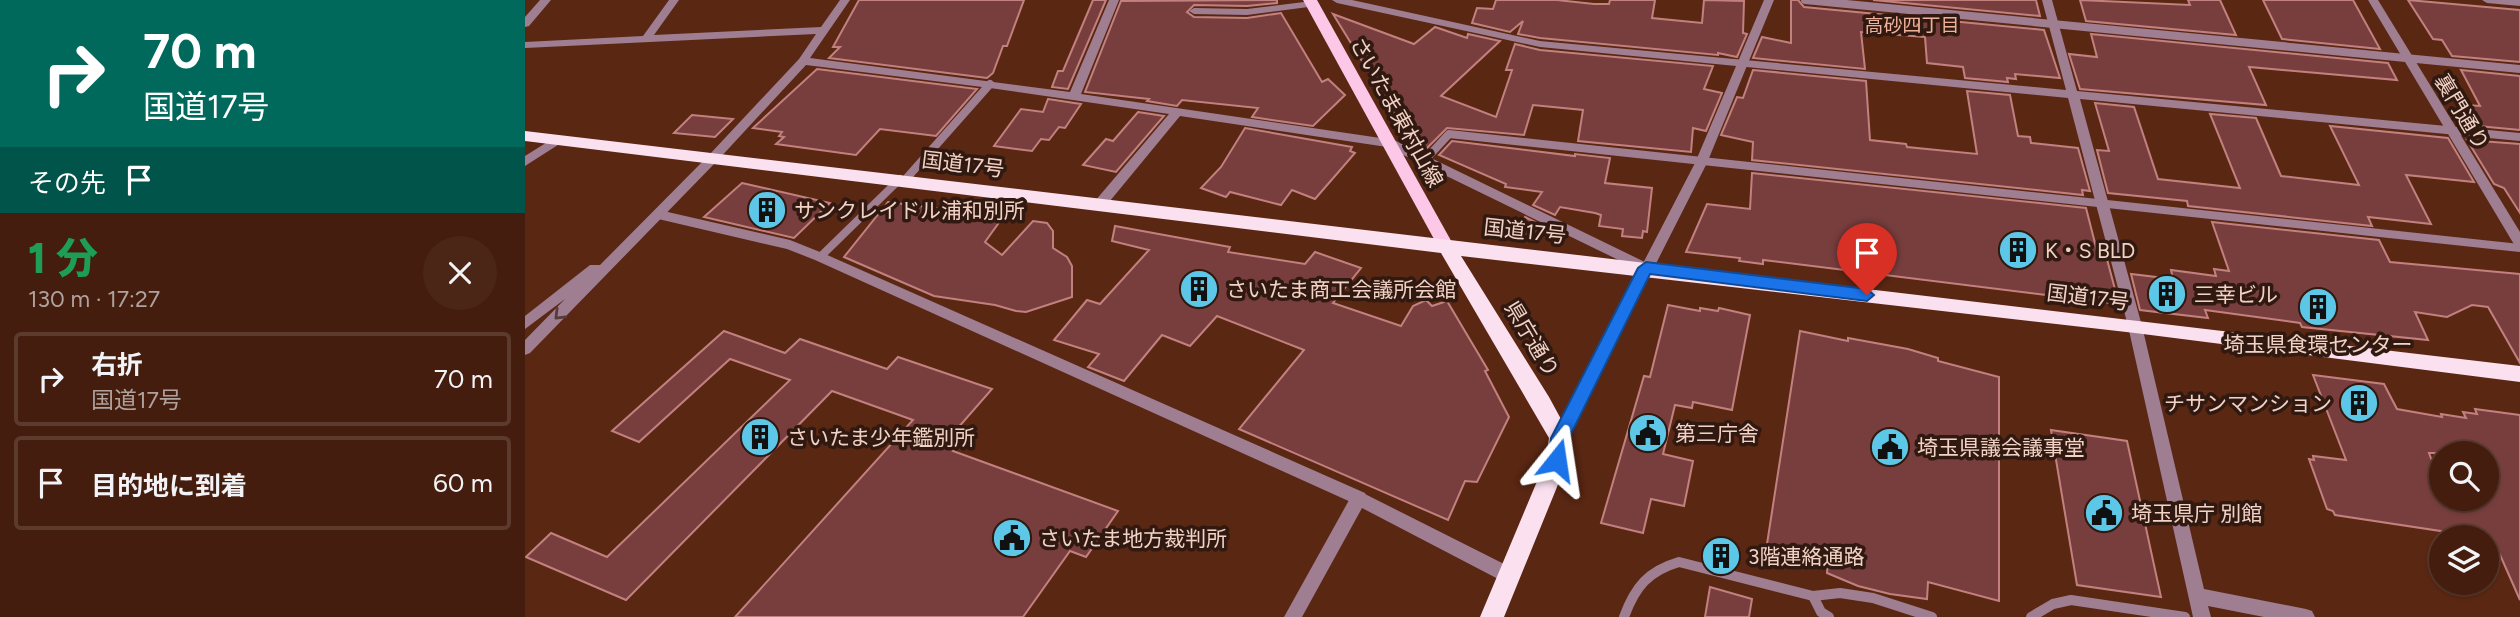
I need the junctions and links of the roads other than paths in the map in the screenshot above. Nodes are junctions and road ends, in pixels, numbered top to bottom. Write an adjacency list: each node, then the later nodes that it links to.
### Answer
1 (546, 0): 14 (street)
2 (674, 0): 17 (street)
3 (845, 0): 16 (street)
4 (1114, 0): 24 (street)
5 (1337, 0): 21 (street)
6 (1769, 0): 21 (street)
7 (1805, 0): 15 (lane)
8 (2047, 0): 15 (street)
9 (2372, 0): 19 (street, 裏門通り)
10 (2487, 0): 12 (street)
11 (1311, 2): 13 (street); 31 (main road, さいたま東村山線)
12 (2520, 3)
13 (1194, 11)
14 (525, 24)
15 (2054, 24): 19 (lane); 25 (street)
16 (826, 30): 17 (street); 20 (street)
17 (646, 39): 18 (street)
18 (525, 45)
19 (2407, 59): 22 (lane); 27 (street, 裏門通り)
20 (803, 61): 23 (street); 32 (street)
21 (1744, 64): 25 (street); 35 (street)
22 (2520, 69)
23 (990, 84): 24 (street); 36 (lane)
24 (1074, 96): 26 (street)
25 (2073, 96): 27 (street); 38 (street)
26 (1178, 111): 31 (street); 37 (street)
27 (2451, 130): 29 (street); 41 (street, 裏門通り)
28 (525, 136): 30 (highway, 国道17号)
29 (2520, 137)
30 (557, 140): 32 (highway, 国道17号); 34 (street)
31 (1390, 143): 33 (street); 40 (main road, さいたま東村山線)
32 (714, 157): 36 (highway, 国道17号); 39 (street)
33 (1424, 161): 35 (lane); 43 (street)
34 (525, 162)
35 (1701, 163): 38 (lane); 43 (street)
36 (903, 179): 37 (highway, 国道17号); 42 (lane)
37 (1100, 204): 40 (highway, 国道17号)
38 (2102, 205): 41 (lane); 45 (street)
39 (659, 215): 42 (street); 44 (street); 46 (street, one-way to 46)
40 (1446, 246): 43 (highway, 国道17号); 48 (highway, 県庁通り)
41 (2520, 246)
42 (820, 257): 49 (street)
43 (1646, 268): 45 (highway, 国道17号); 48 (street)
44 (525, 324)
45 (2135, 326): 47 (highway, 国道17号); 52 (street)
46 (525, 349)
47 (2520, 374)
48 (1560, 438): 50 (highway)
49 (1359, 498): 50 (street); 53 (street)
50 (1508, 575): 54 (highway)
51 (1813, 596): 55 (lane); 56 (lane); 57 (lane)
52 (2197, 596): 60 (street); 61 (street)
53 (1293, 617)
54 (1493, 617)
55 (1624, 617)
56 (1829, 617)
57 (1932, 617)
58 (2031, 617): 59 (lane)
59 (2185, 617)
60 (2202, 617)
61 (2306, 617)

